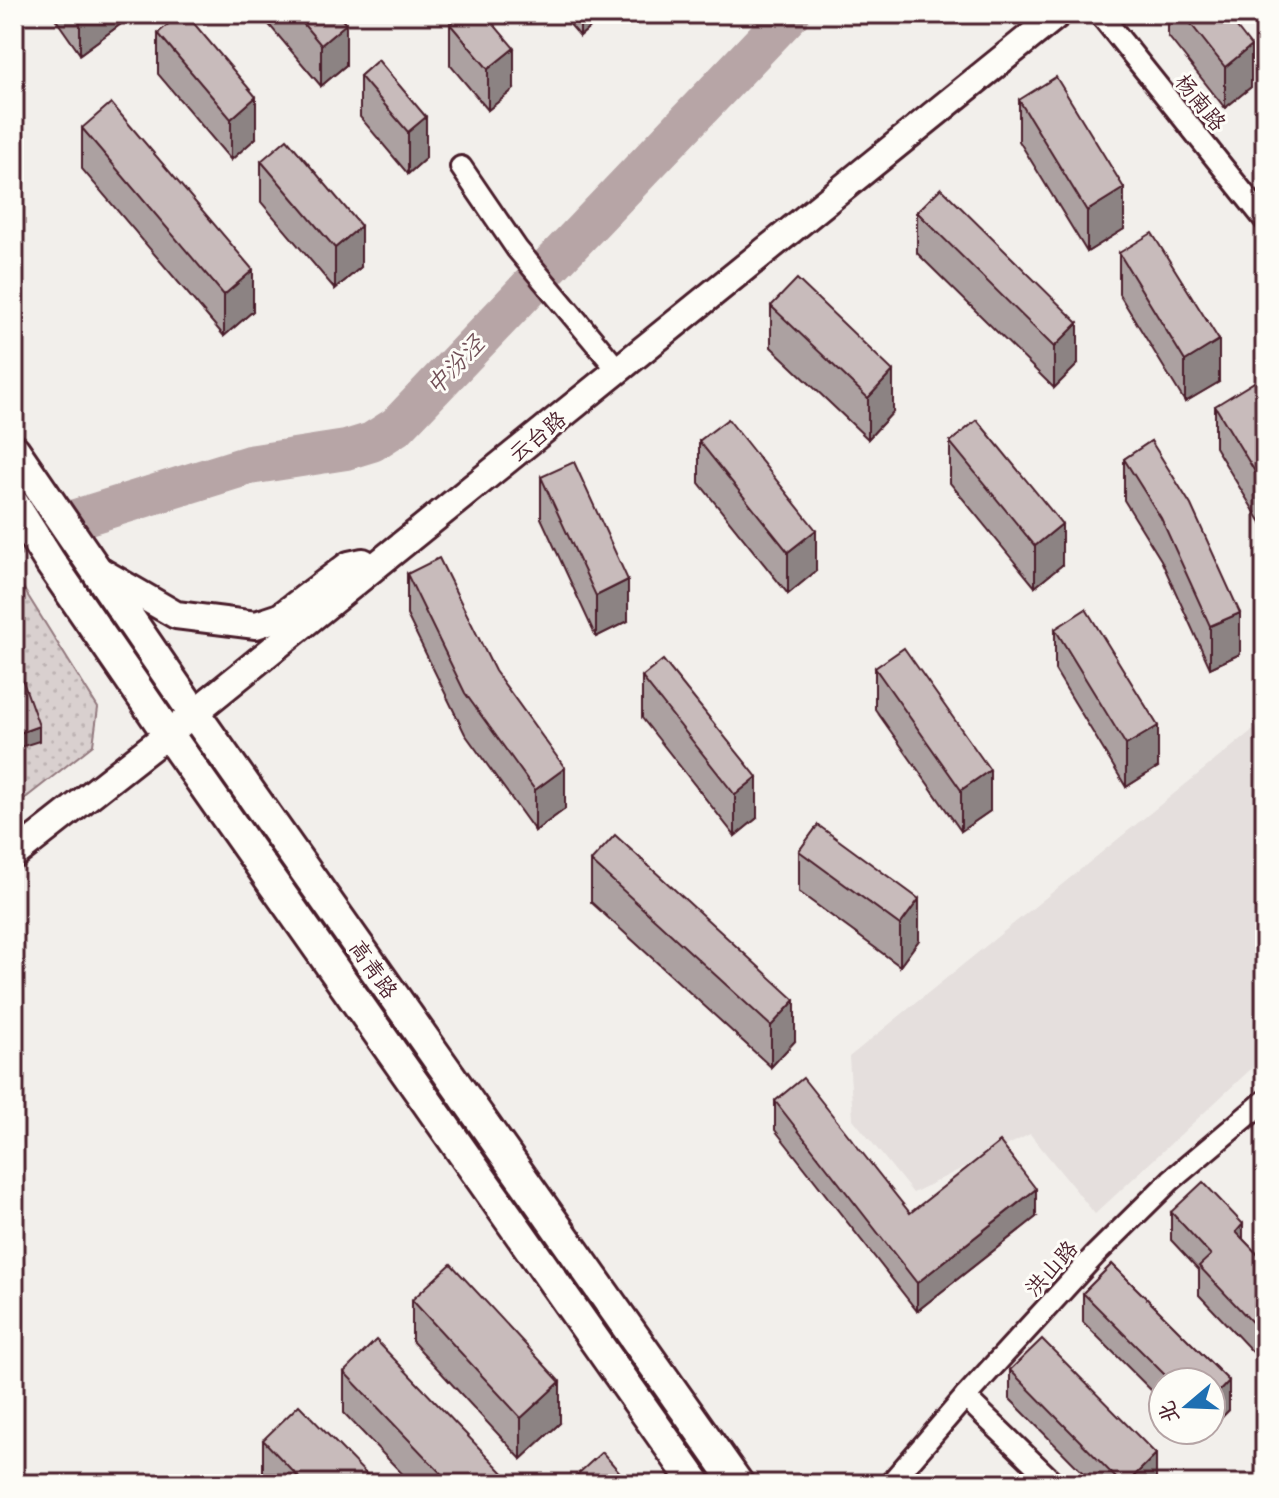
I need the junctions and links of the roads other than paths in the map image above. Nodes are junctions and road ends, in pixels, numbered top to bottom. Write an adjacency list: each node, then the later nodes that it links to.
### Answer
1 (1058, 14): 5 (street, 云台路)
2 (1100, 14): 4 (street, 杨南路)
3 (461, 167): 5 (street)
4 (1265, 220)
5 (618, 370): 8 (street, 云台路)
6 (14, 450): 9 (main road, 高青路)
7 (14, 505): 11 (main road, 高青路)
8 (386, 557): 9 (street); 10 (street, 云台路)
9 (88, 559): 10 (main road, 高青路)
10 (194, 713): 11 (street, 云台路); 16 (main road, 高青路)
11 (168, 734): 12 (street, 云台路); 15 (main road, 高青路)
12 (14, 855)
13 (1265, 1101): 14 (street, 洪山路)
14 (965, 1397): 17 (street, 洪山路); 18 (street)
15 (696, 1484)
16 (738, 1484)
17 (890, 1484)
18 (1055, 1484)

